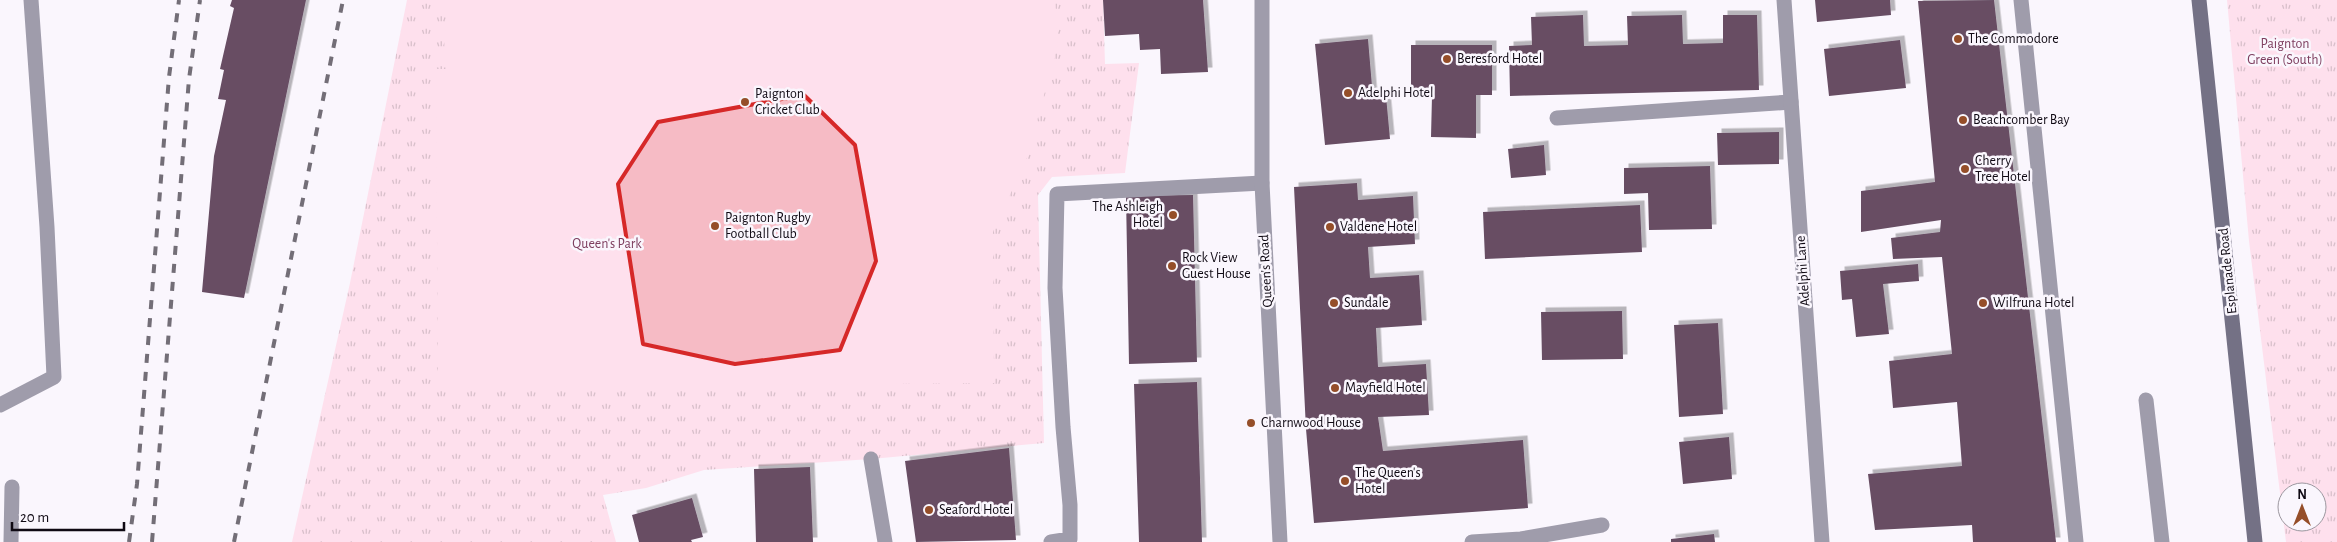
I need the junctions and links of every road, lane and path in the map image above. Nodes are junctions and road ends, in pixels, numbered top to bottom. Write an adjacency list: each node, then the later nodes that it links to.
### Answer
1 (31, 0): 10 (street)
2 (1262, 0): 8 (street, Queen's Road)
3 (1784, 0): 6 (street, Adelphi Lane)
4 (2021, 0): 20 (street)
5 (2199, 0): 22 (main road, Esplanade Road)
6 (1791, 102): 7 (street); 19 (street, Adelphi Lane)
7 (1557, 118)
8 (1262, 183): 16 (street); 17 (street, Queen's Road)
9 (2146, 400): 21 (street)
10 (0, 405)
11 (871, 459): 15 (street)
12 (12, 487): 14 (street)
13 (1602, 525): 18 (street)
14 (11, 542)
15 (885, 542)
16 (1051, 542)
17 (1280, 542)
18 (1472, 542)
19 (1822, 542)
20 (2076, 542)
21 (2162, 542)
22 (2255, 542)

